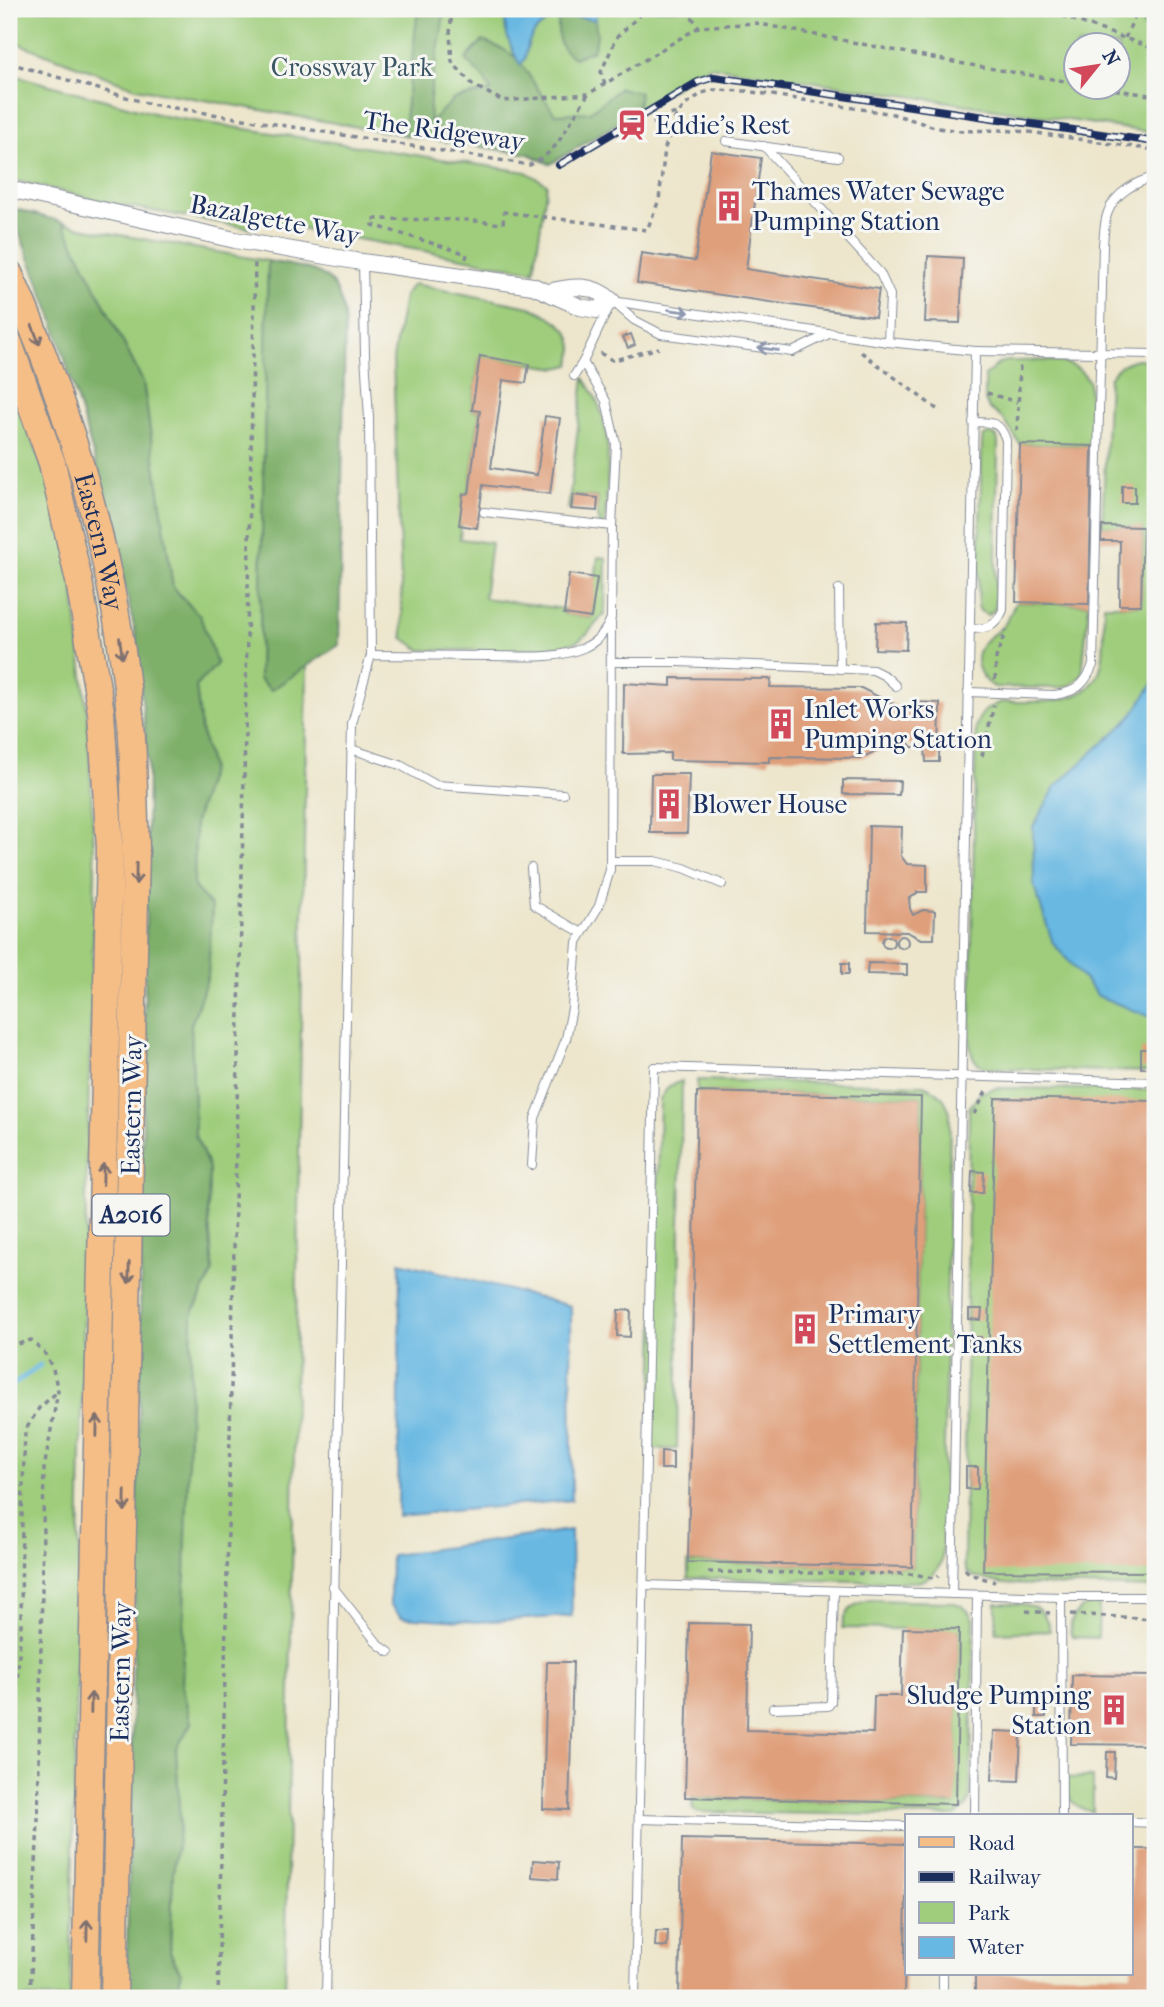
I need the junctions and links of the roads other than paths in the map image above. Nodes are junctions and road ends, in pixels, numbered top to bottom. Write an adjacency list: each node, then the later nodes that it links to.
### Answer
1 (726, 141): 2 (lane)
2 (764, 146): 3 (lane); 11 (lane)
3 (838, 157)
4 (1155, 177): 13 (lane)
5 (9, 189): 6 (street, Bazalgette Way)
6 (363, 262): 8 (street, Bazalgette Way); 23 (lane)
7 (9, 273): 35 (main road, Eastern Way / A2016, one-way to 35)
8 (612, 301): 9 (lane, one-way to 9); 9 (lane, one-way to 8); 15 (lane)
9 (831, 333): 11 (lane)
10 (9, 342): 34 (main road, Eastern Way / A2016)
11 (888, 342): 12 (lane)
12 (975, 351): 13 (lane); 17 (lane)
13 (1101, 352): 14 (lane); 27 (lane)
14 (1155, 354)
15 (583, 362): 16 (lane); 19 (lane)
16 (573, 376)
17 (973, 422): 22 (lane); 22 (lane)
18 (484, 512): 19 (lane)
19 (612, 526): 21 (lane)
20 (839, 589): 25 (lane)
21 (611, 618): 23 (lane); 24 (lane)
22 (969, 629): 27 (lane)
23 (371, 655): 28 (lane)
24 (612, 662): 25 (lane); 30 (lane)
25 (840, 669): 26 (lane)
26 (896, 686)
27 (968, 692): 36 (lane)
28 (351, 749): 29 (lane); 40 (lane)
29 (563, 794)
30 (610, 861): 32 (lane); 33 (lane)
31 (531, 868): 33 (lane)
32 (722, 884)
33 (582, 933): 38 (lane)
34 (107, 996): 35 (lane); 55 (main road, Eastern Way / A2016, one-way to 34)
35 (134, 998): 56 (main road, Eastern Way / A2016, one-way to 56)
36 (962, 1077): 37 (lane); 39 (lane); 42 (lane)
37 (1155, 1082)
38 (532, 1165)
39 (644, 1585): 41 (lane); 50 (lane)
40 (333, 1587): 46 (lane); 57 (lane)
41 (834, 1591): 42 (lane); 47 (lane)
42 (953, 1594): 43 (lane)
43 (977, 1595): 44 (lane); 48 (lane)
44 (1061, 1597): 45 (lane); 49 (lane)
45 (1155, 1597)
46 (389, 1652)
47 (773, 1708)
48 (975, 1814)
49 (1062, 1814)
50 (639, 1819): 53 (lane); 58 (lane)
51 (1132, 1822): 52 (lane)
52 (1155, 1823)
53 (905, 1826)
54 (943, 1976): 59 (lane)
55 (85, 1998)
56 (114, 1998)
57 (326, 1998)
58 (635, 1998)
59 (943, 1998)

